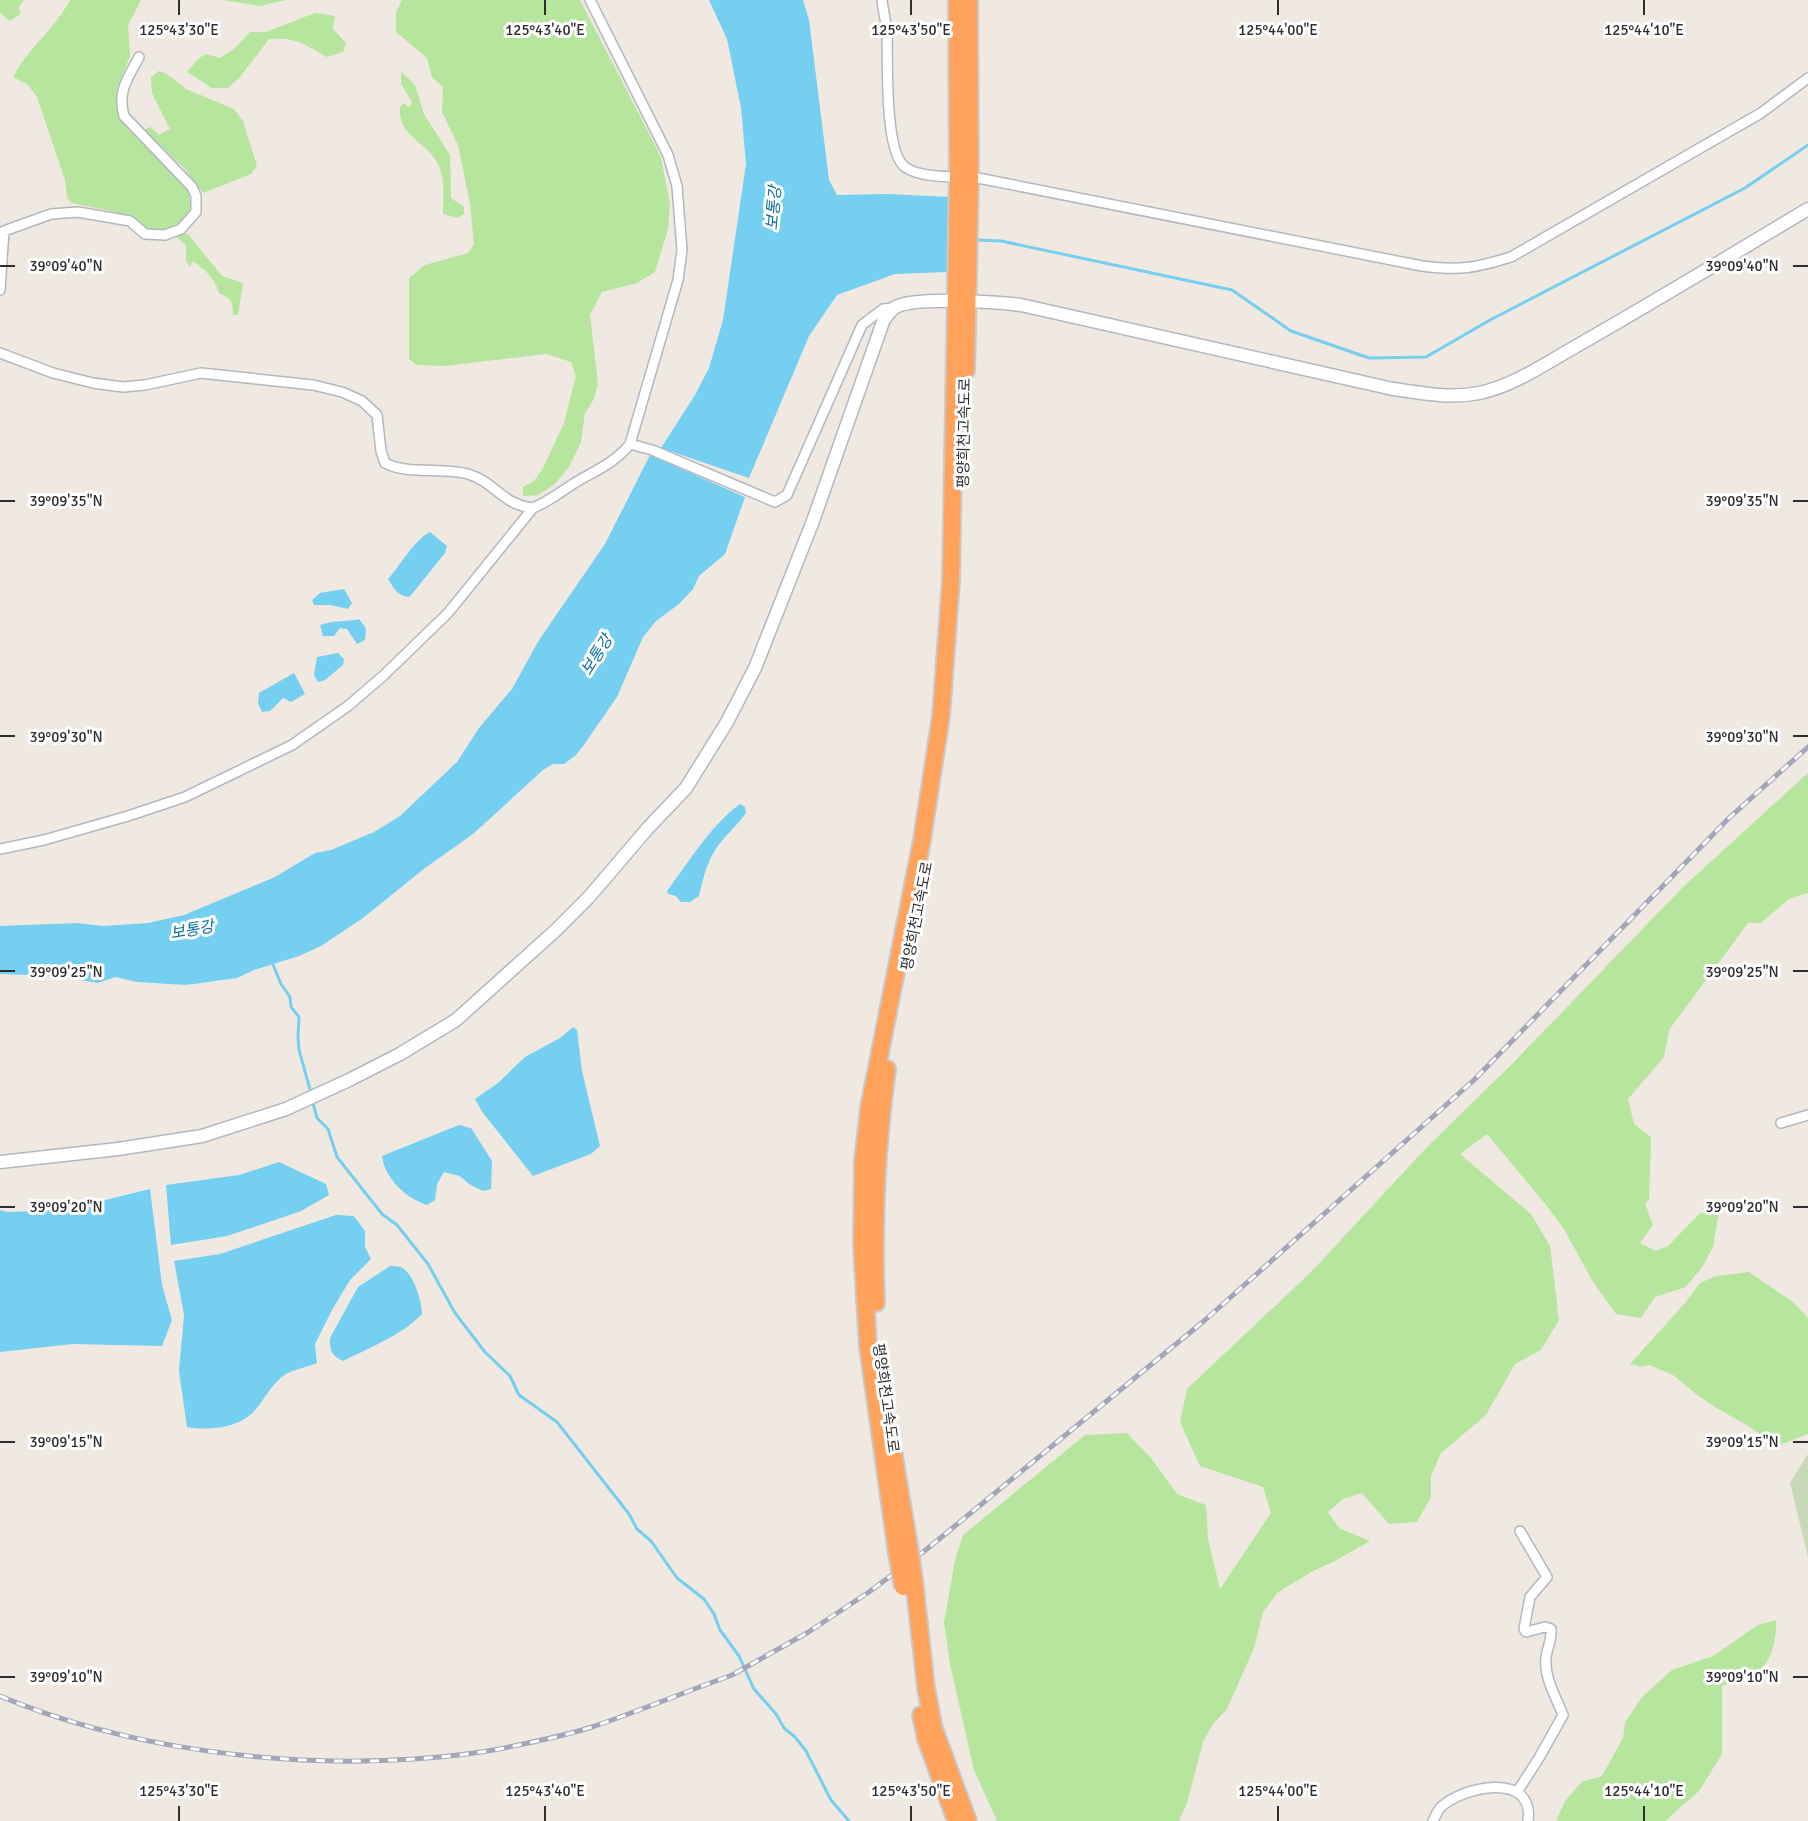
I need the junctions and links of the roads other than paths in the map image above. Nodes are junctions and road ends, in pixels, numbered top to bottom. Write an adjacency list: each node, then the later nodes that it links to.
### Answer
1 (590, 0): 13 (street)
2 (882, 0): 7 (street)
3 (957, 0): 7 (highway, 평양희천고속도로)
4 (969, 0): 7 (highway, 평양희천고속도로)
5 (139, 57): 9 (street)
6 (1808, 78): 7 (street)
7 (964, 180): 10 (highway, 평양희천고속도로)
8 (1808, 209): 10 (main road)
9 (0, 290)
10 (961, 296): 11 (main road); 20 (highway, 평양희천고속도로, bridge)
11 (895, 308): 13 (street); 18 (main road)
12 (0, 353): 14 (street)
13 (630, 444): 14 (street)
14 (533, 508): 15 (street)
15 (0, 849)
16 (1808, 1115): 17 (street)
17 (1781, 1124)
18 (0, 1162)
19 (1520, 1531): 21 (street)
20 (908, 1583): 22 (highway, 평양희천고속도로); 23 (highway, 평양희천고속도로)
21 (1517, 1792): 24 (street); 25 (street)
22 (956, 1821)
23 (969, 1821)
24 (1433, 1821)
25 (1528, 1821)

